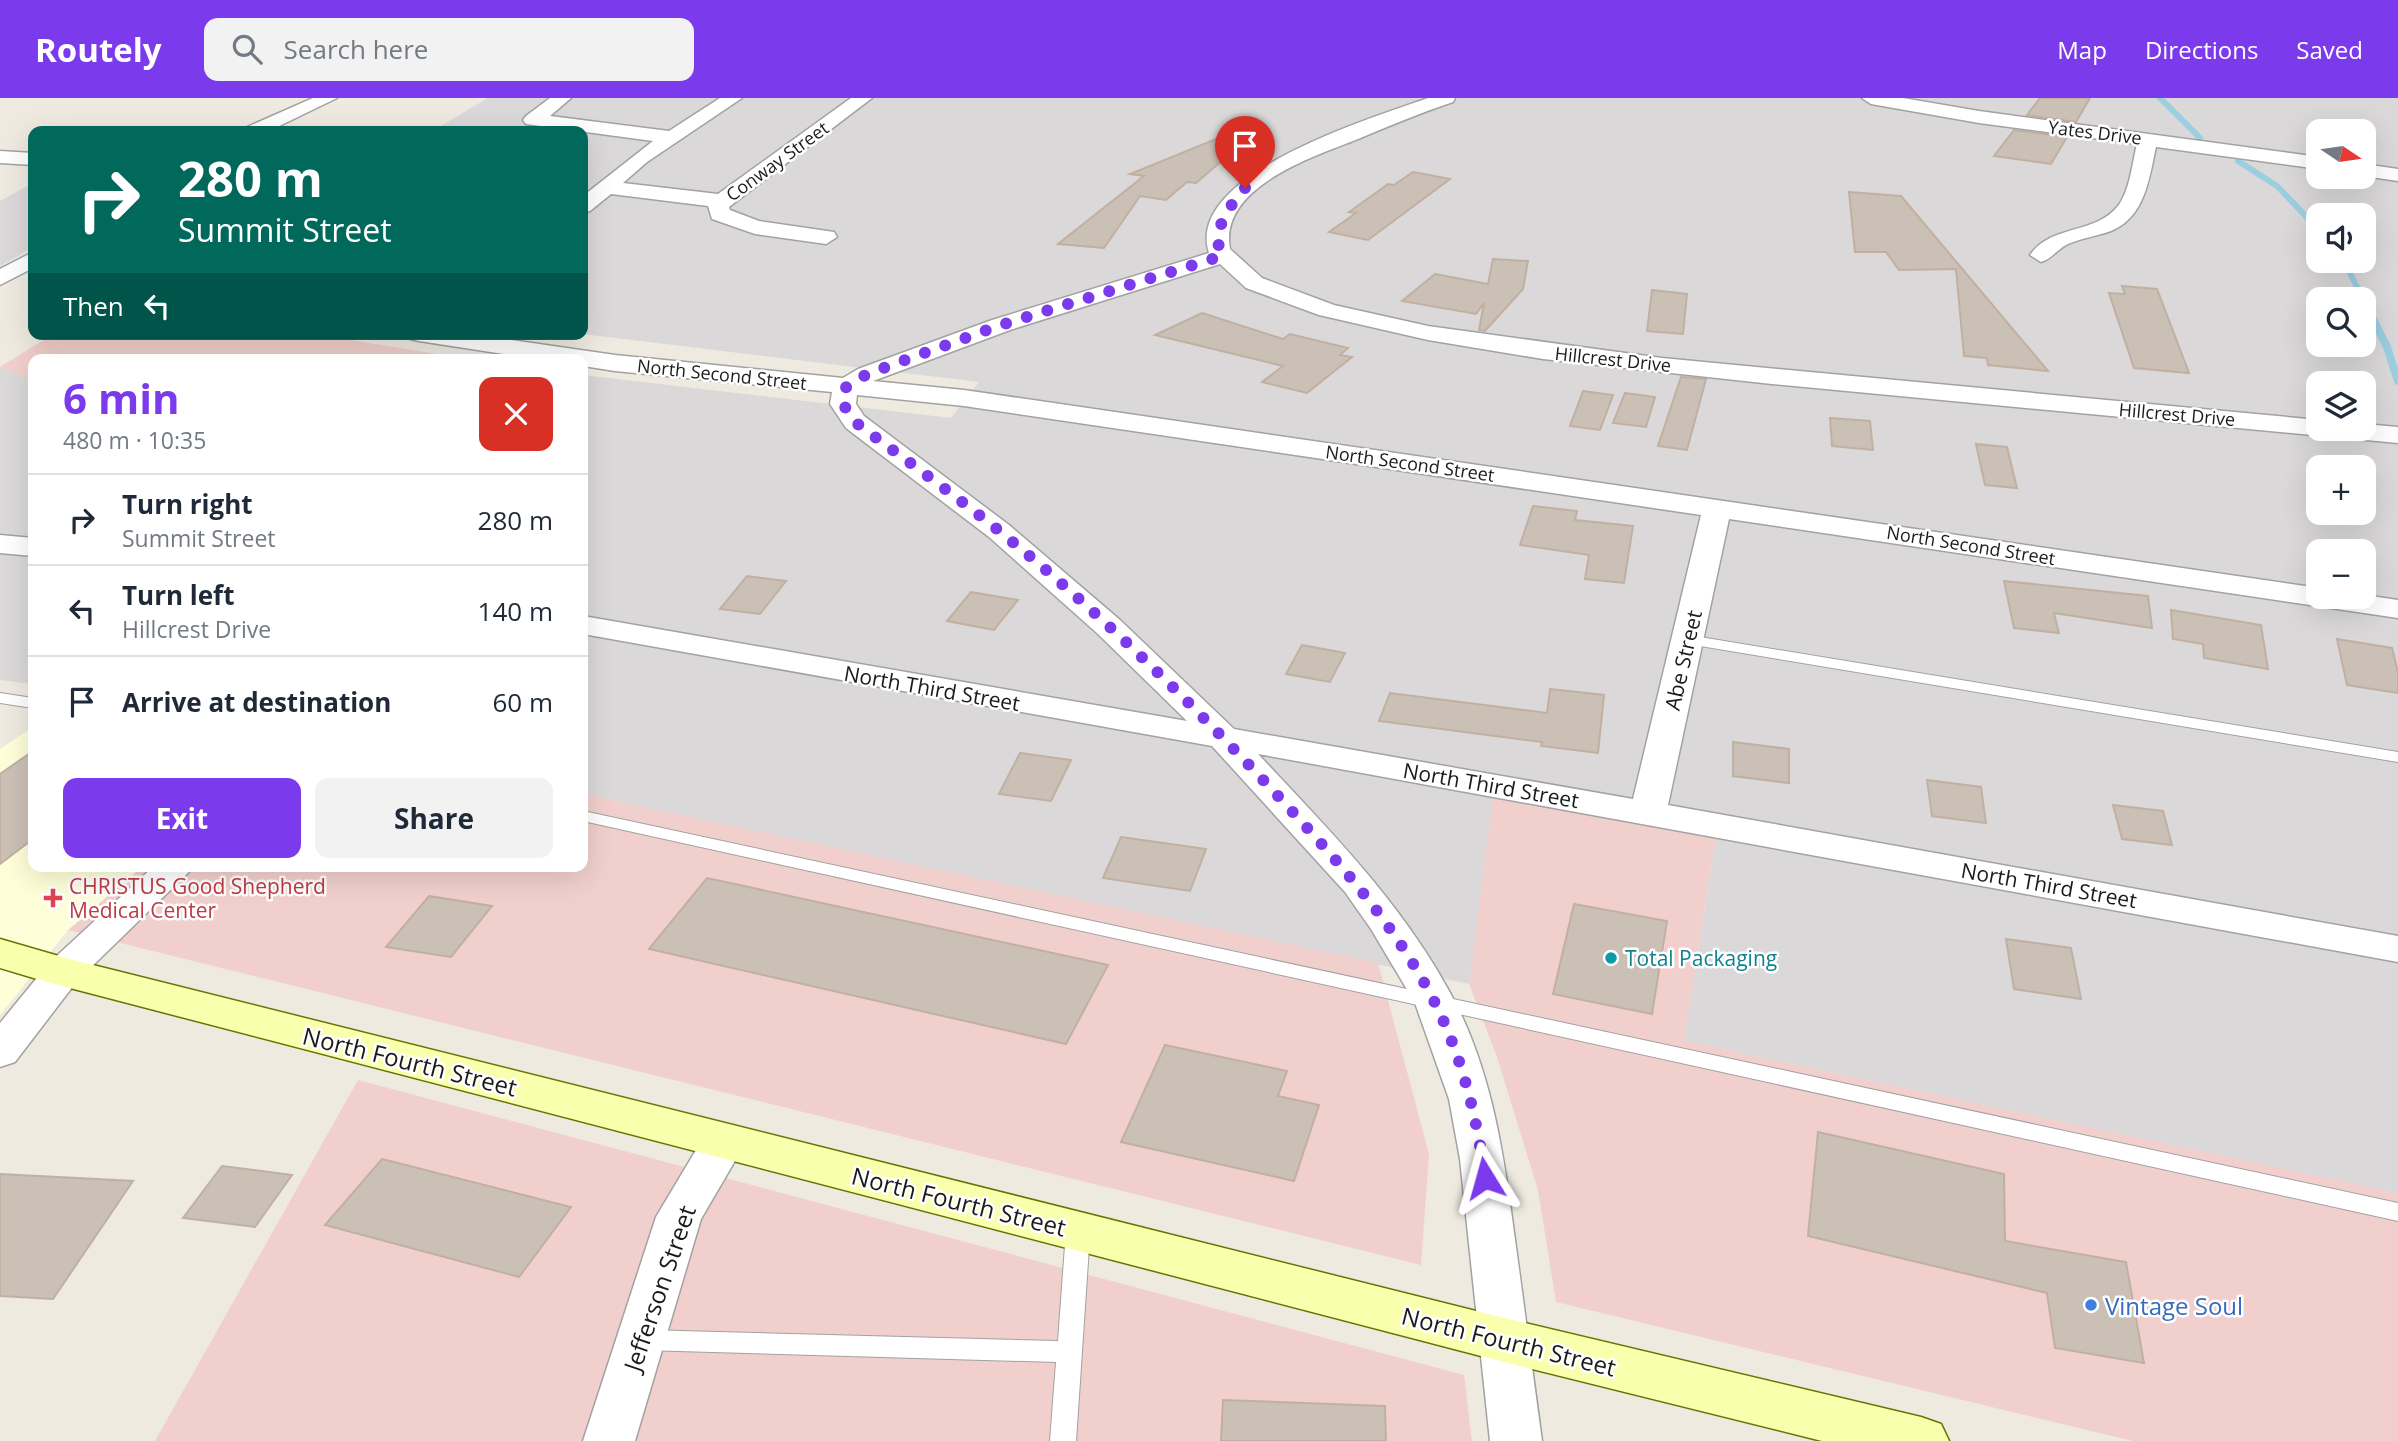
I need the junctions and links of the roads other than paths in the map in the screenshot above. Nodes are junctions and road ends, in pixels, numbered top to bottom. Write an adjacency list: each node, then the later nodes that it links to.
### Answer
1 (328, 98): 7 (street)
2 (562, 98): 8 (street)
3 (733, 98): 10 (street)
4 (863, 98): 18 (street, Conway Street)
5 (1446, 98): 22 (street)
6 (1871, 98): 11 (street, Yates Drive)
7 (265, 126)
8 (582, 126)
9 (588, 127): 10 (street)
10 (671, 137): 17 (street)
11 (2148, 139): 14 (street, Yates Drive); 21 (street)
12 (0, 158): 13 (street)
13 (28, 159)
14 (2306, 161)
15 (2376, 171): 16 (street)
16 (2398, 174)
17 (607, 187): 18 (street); 19 (street)
18 (722, 201): 20 (street, Conway Street)
19 (588, 203)
20 (826, 237)
21 (2041, 254)
22 (1222, 256): 29 (street); 30 (street, Hillcrest Drive)
23 (28, 262): 24 (street)
24 (0, 279): 25 (street)
25 (28, 283)
26 (460, 340): 27 (street, North Second Street)
27 (554, 354)
28 (588, 359): 29 (street, North Second Street)
29 (845, 388): 33 (street, North Second Street); 41 (street)
30 (2306, 427)
31 (2376, 433): 32 (street)
32 (2398, 435)
33 (1717, 507): 36 (street, North Second Street); 38 (street, Abe Street)
34 (0, 544): 35 (street)
35 (28, 547)
36 (2398, 609)
37 (588, 626): 41 (street, North Third Street)
38 (1688, 640): 42 (lane); 43 (street, Abe Street)
39 (0, 698): 40 (lane)
40 (28, 702)
41 (1226, 740): 43 (street, North Third Street); 49 (street)
42 (2398, 757)
43 (1648, 812): 46 (street, North Third Street)
44 (588, 817): 49 (lane)
45 (170, 872): 48 (street)
46 (2398, 949)
47 (0, 953): 48 (main road, North Fourth Street)
48 (62, 972): 50 (street); 51 (main road, North Fourth Street)
49 (1435, 1003): 52 (lane); 55 (street)
50 (0, 1052)
51 (724, 1142): 53 (main road, North Fourth Street); 54 (street, Jefferson Street)
52 (2398, 1212)
53 (1078, 1232): 55 (main road, North Fourth Street); 56 (lane)
54 (640, 1340): 56 (lane); 57 (street, Jefferson Street)
55 (1504, 1340): 59 (street); 60 (main road, North Fourth Street)
56 (1069, 1352): 58 (lane)
57 (609, 1441)
58 (1063, 1441)
59 (1516, 1441)
60 (1920, 1441)

